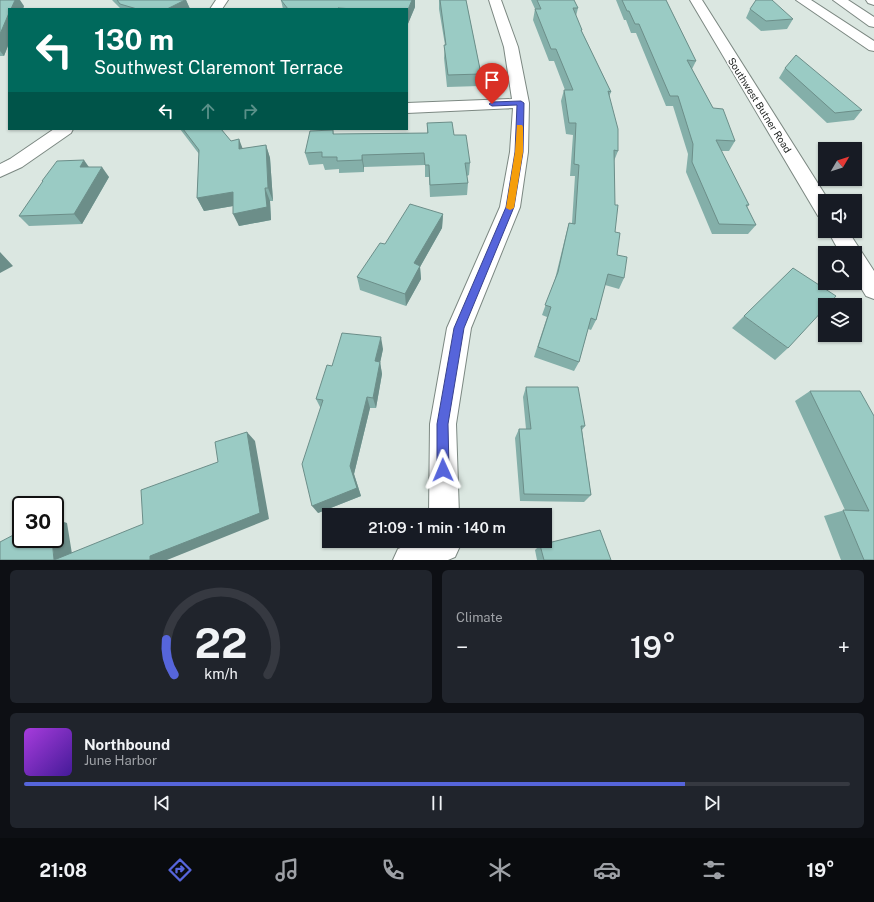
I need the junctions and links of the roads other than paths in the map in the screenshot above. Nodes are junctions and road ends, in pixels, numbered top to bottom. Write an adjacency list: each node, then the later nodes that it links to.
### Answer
1 (495, 0): 7 (main road)
2 (696, 0): 11 (main road, Southwest Butner Road)
3 (802, 0): 6 (main road)
4 (839, 0): 5 (main road)
5 (874, 23)
6 (874, 47)
7 (521, 103): 8 (main road); 14 (main road)
8 (408, 108)
9 (64, 130): 10 (main road)
10 (0, 171)
11 (818, 199)
12 (862, 270): 13 (main road)
13 (874, 290)
14 (444, 508)
15 (445, 549): 16 (main road)
16 (409, 560)

